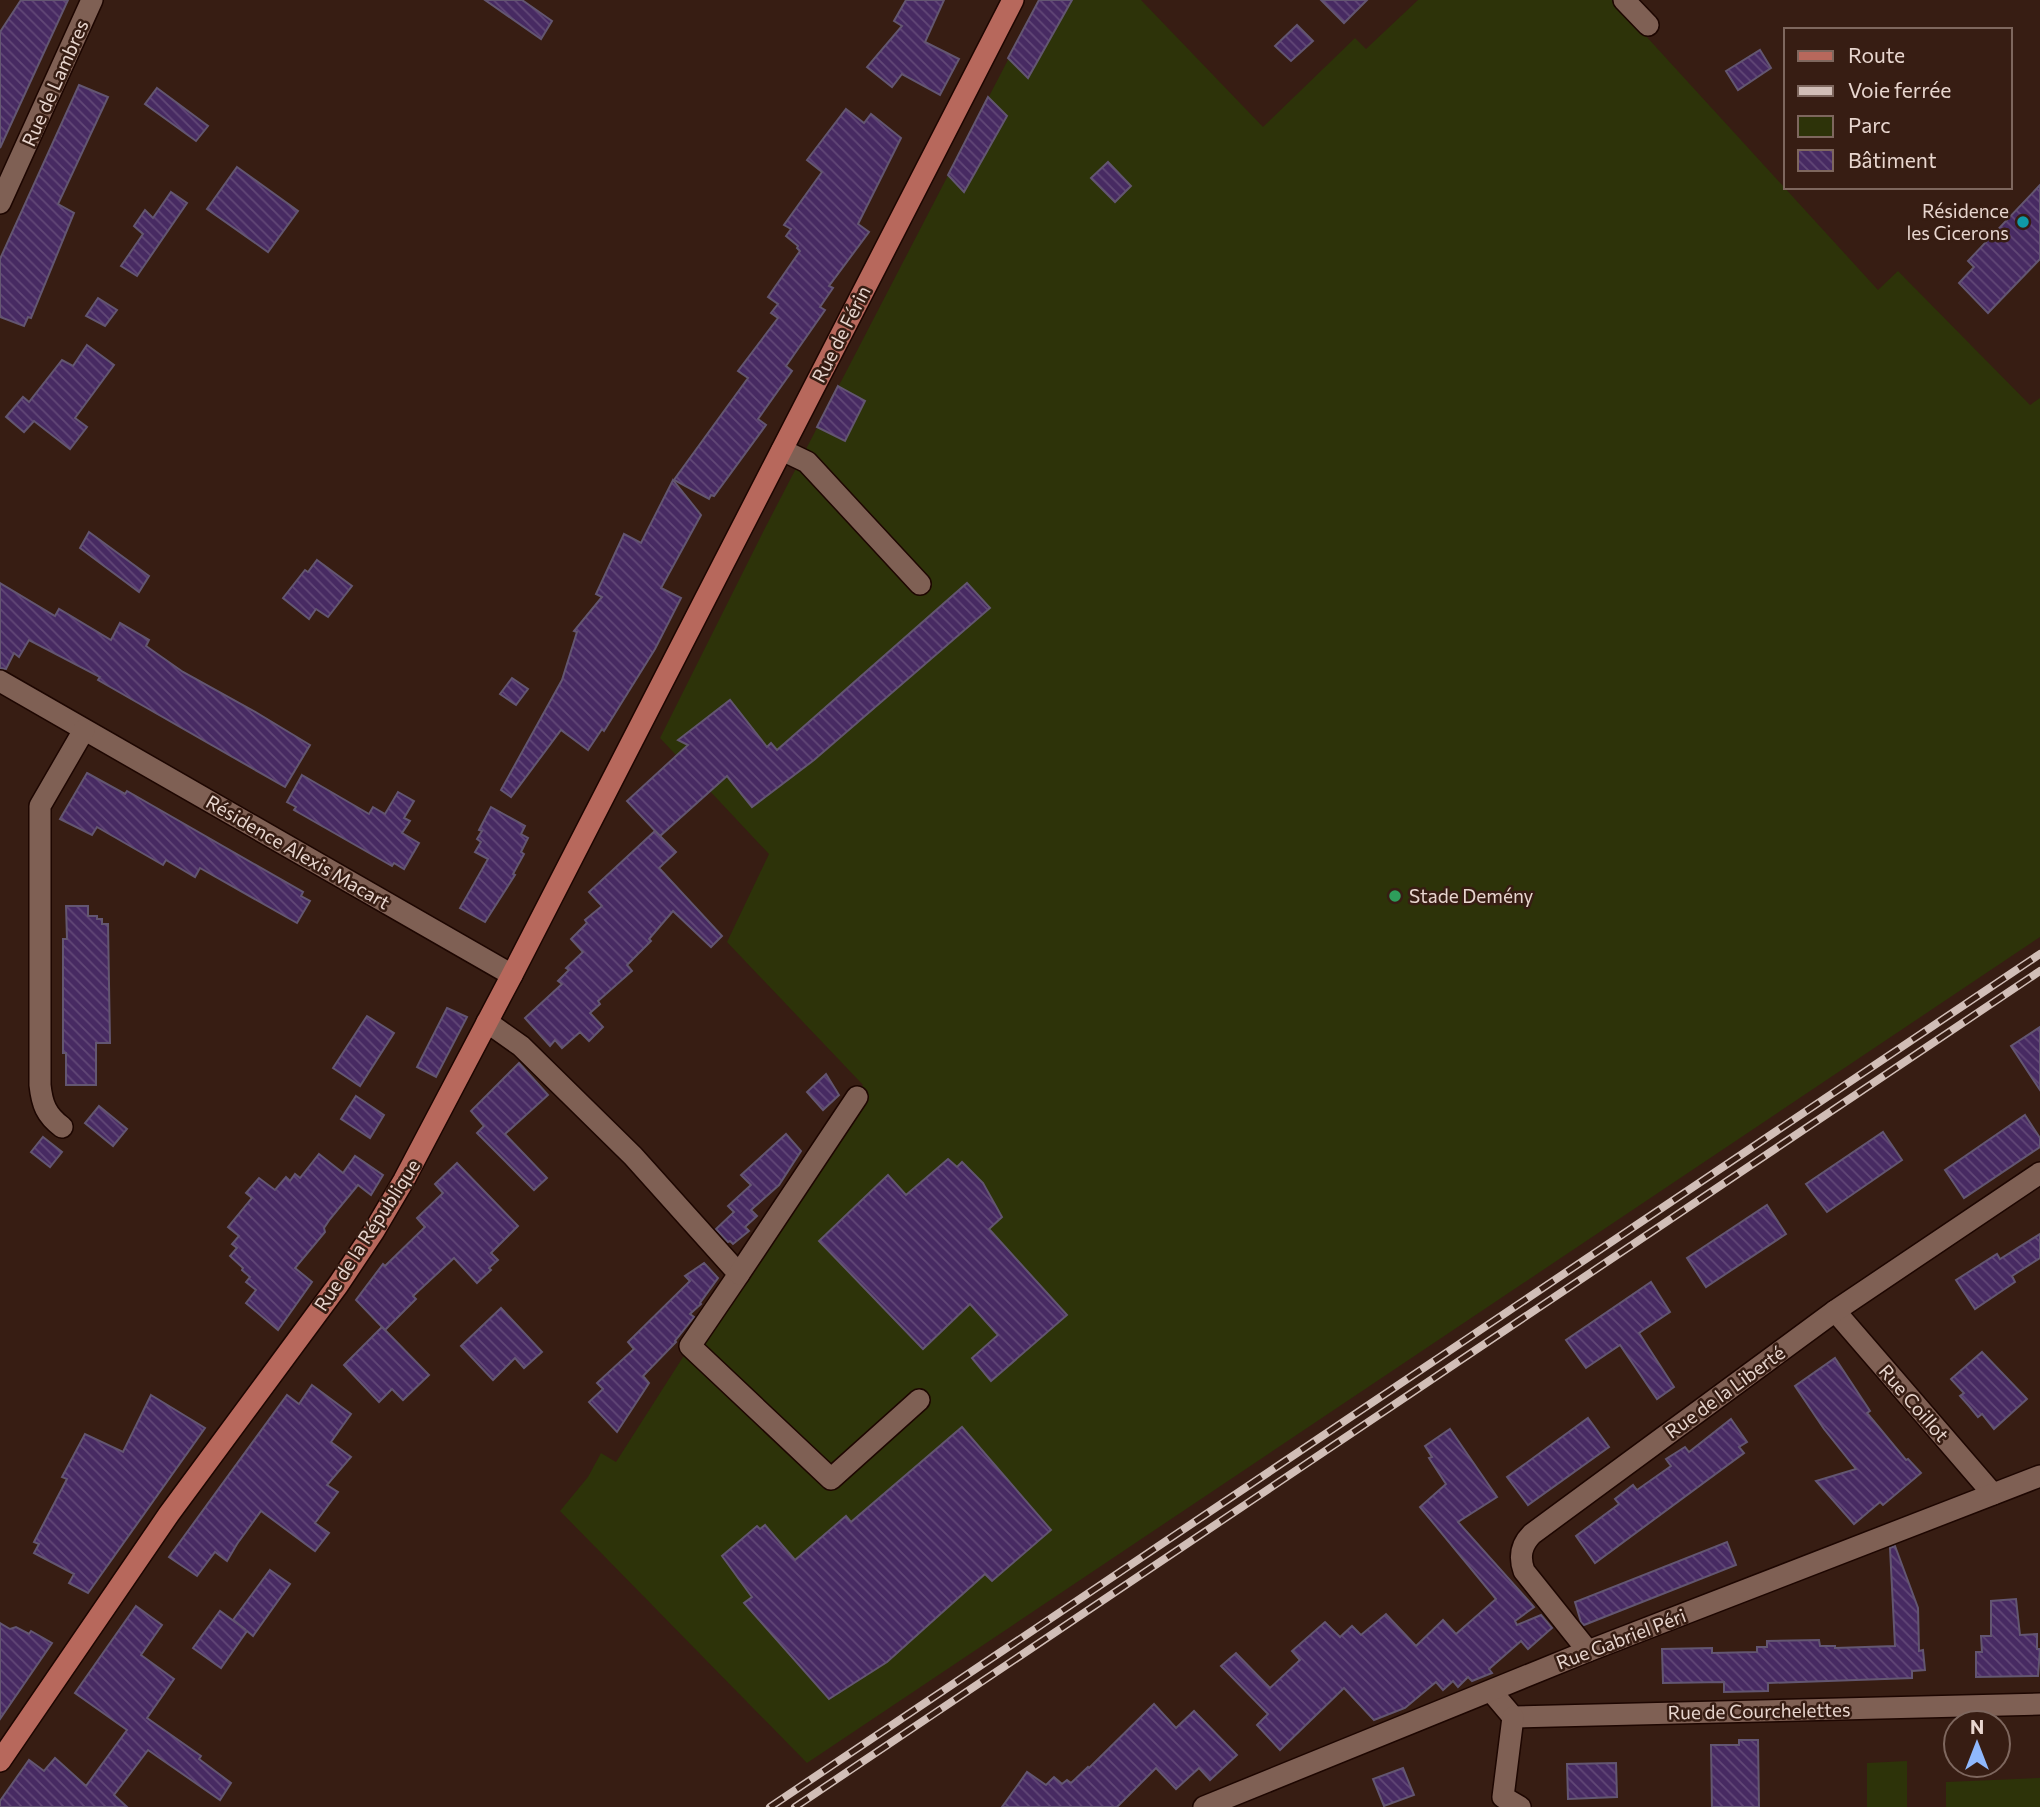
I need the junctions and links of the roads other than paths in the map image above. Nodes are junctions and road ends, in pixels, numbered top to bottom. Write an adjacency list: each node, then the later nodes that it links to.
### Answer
1 (92, 0): 5 (street, Rue de Lambres)
2 (1013, 0): 6 (main road, Rue de Férin)
3 (1624, 0): 4 (street)
4 (1648, 25)
5 (0, 204)
6 (782, 450): 7 (street); 8 (main road, Rue de Férin)
7 (919, 584)
8 (669, 668): 11 (main road, Rue de la République)
9 (0, 681): 10 (street, Résidence Alexis Macart)
10 (84, 730): 11 (street, Résidence Alexis Macart); 14 (street)
11 (512, 975): 12 (main road, Rue de la République)
12 (487, 1022): 16 (street); 25 (main road, Rue de la République)
13 (857, 1097): 16 (street)
14 (62, 1127)
15 (2040, 1173): 17 (street, Rue de la Liberté)
16 (739, 1274): 18 (street)
17 (1835, 1311): 20 (street, Rue Coillot); 21 (street, Rue de la Liberté)
18 (919, 1400)
19 (2040, 1476): 20 (street, Rue Gabriel Péri)
20 (1993, 1494): 21 (street, Rue Gabriel Péri)
21 (1588, 1651): 22 (street, Rue Gabriel Péri)
22 (1491, 1690): 24 (street); 27 (street, Rue Gabriel Péri)
23 (2040, 1704): 24 (street, Rue de Courchelettes)
24 (1513, 1717): 26 (street)
25 (0, 1761)
26 (1505, 1804)
27 (1204, 1807)

